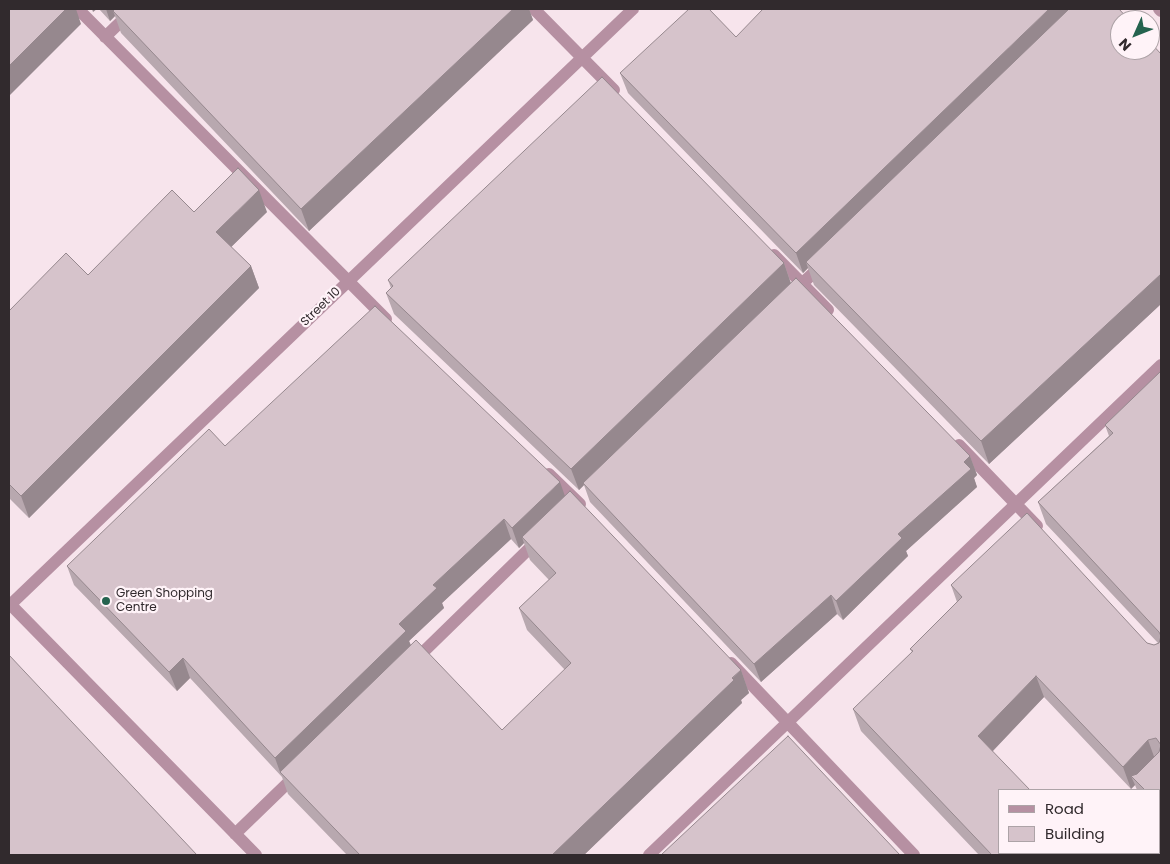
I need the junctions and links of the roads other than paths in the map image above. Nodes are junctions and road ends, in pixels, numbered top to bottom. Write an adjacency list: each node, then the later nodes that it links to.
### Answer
1 (78, 9): 5 (street)
2 (134, 9): 5 (street)
3 (534, 9): 6 (street)
4 (633, 9): 6 (street, Street 10)
5 (105, 37): 10 (street)
6 (582, 57): 7 (street); 10 (street, Street 10)
7 (624, 100)
8 (768, 248): 11 (street)
9 (831, 256): 11 (street)
10 (348, 282): 14 (street); 22 (street, Street 10)
11 (802, 284): 12 (street); 13 (street)
12 (781, 304)
13 (837, 319)
14 (398, 330)
15 (1161, 365): 18 (street)
16 (947, 432): 18 (street)
17 (542, 467): 19 (street)
18 (1016, 503): 21 (street); 25 (street)
19 (591, 516)
20 (549, 529): 24 (street)
21 (1049, 539)
22 (9, 605): 27 (street)
23 (720, 651): 25 (street)
24 (406, 668)
25 (787, 722): 29 (street); 30 (street)
26 (307, 765): 27 (street)
27 (236, 834): 28 (street)
28 (256, 855)
29 (648, 855)
30 (914, 855)

